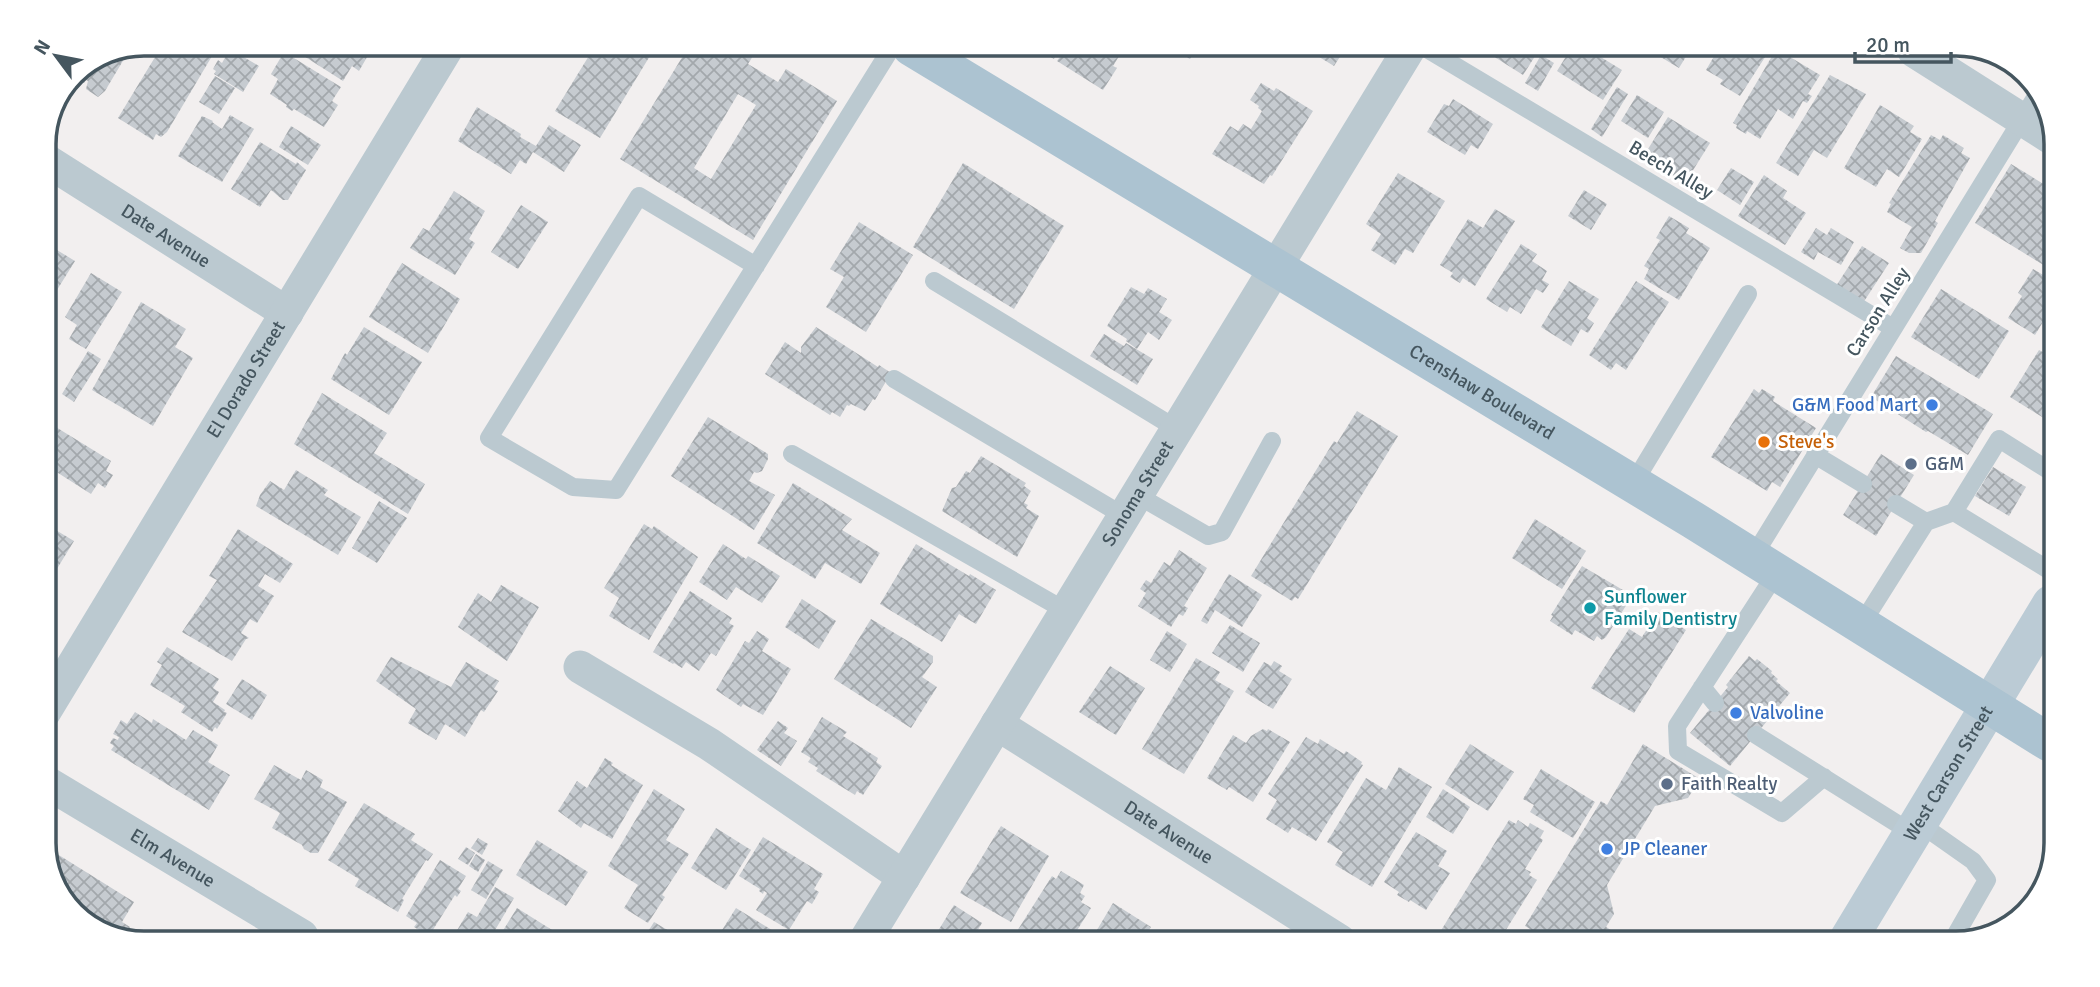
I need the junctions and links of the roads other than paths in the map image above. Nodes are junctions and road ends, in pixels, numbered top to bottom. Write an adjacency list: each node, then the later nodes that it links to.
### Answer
1 (442, 56): 15 (street, El Dorado Street)
2 (886, 56): 11 (lane)
3 (935, 56): 12 (main road, Crenshaw Boulevard)
4 (1405, 56): 12 (street, Sonoma Street)
5 (1439, 56): 16 (lane, Beech Alley)
6 (1922, 56): 8 (street)
7 (2033, 102): 8 (lane, Carson Alley)
8 (2022, 119): 9 (street); 16 (lane, Carson Alley)
9 (2043, 133)
10 (56, 167): 15 (street, Date Avenue)
11 (756, 266): 11 (lane)
12 (1276, 267): 18 (street, Sonoma Street); 23 (main road, Crenshaw Boulevard)
13 (934, 281): 18 (lane)
14 (1748, 294): 23 (lane)
15 (287, 313): 36 (street, El Dorado Street)
16 (1894, 328): 21 (lane, Carson Alley)
17 (894, 379): 26 (lane)
18 (1177, 429): 26 (street, Sonoma Street)
19 (1272, 441): 26 (lane)
20 (792, 454): 31 (lane)
21 (1815, 455): 24 (lane); 29 (lane, Carson Alley)
22 (2044, 466): 27 (lane)
23 (1633, 484): 29 (main road, Crenshaw Boulevard)
24 (1863, 484)
25 (1896, 504): 28 (lane)
26 (1131, 505): 31 (street, Sonoma Street)
27 (1954, 512): 28 (lane); 30 (lane)
28 (1926, 522): 33 (lane)
29 (1765, 565): 33 (main road, Crenshaw Boulevard); 35 (lane, Carson Alley)
30 (2044, 567)
31 (1066, 611): 39 (street, Sonoma Street)
32 (2044, 616): 38 (main road, West Carson Street)
33 (1861, 625): 38 (main road, Crenshaw Boulevard)
34 (580, 667): 45 (street)
35 (1702, 687): 37 (lane); 42 (lane, Carson Alley)
36 (56, 693)
37 (1715, 703)
38 (1990, 706): 41 (main road, Crenshaw Boulevard); 44 (main road, West Carson Street)
39 (997, 724): 45 (street, Sonoma Street); 48 (street, Date Avenue)
40 (1756, 735): 42 (lane)
41 (2044, 739)
42 (1824, 777): 44 (lane)
43 (56, 788): 46 (street, Elm Avenue)
44 (1915, 828): 49 (main road, West Carson Street); 50 (lane)
45 (904, 877): 47 (street, Sonoma Street)
46 (294, 931)
47 (871, 931)
48 (1324, 931)
49 (1853, 931)
50 (1958, 931)

